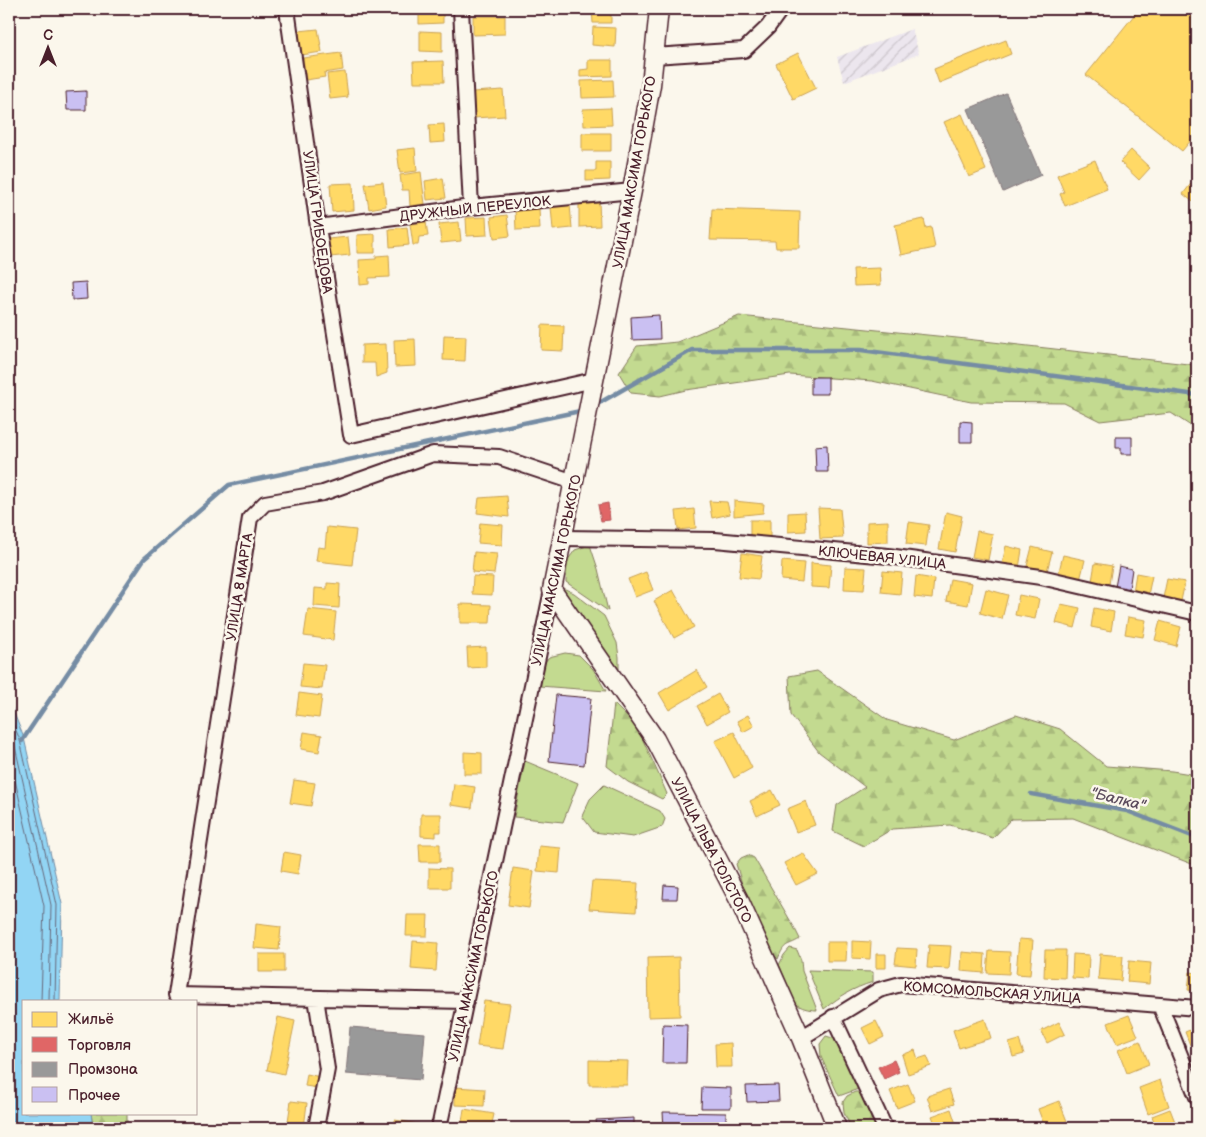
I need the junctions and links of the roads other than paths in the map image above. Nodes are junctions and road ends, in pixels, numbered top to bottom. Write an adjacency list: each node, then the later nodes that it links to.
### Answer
1 (287, 9): 8 (street, УЛИЦА ГРИБОЕДОВА)
2 (461, 9): 7 (street)
3 (659, 9): 5 (street, УЛИЦА МАКСИМА ГОРЬКОГО)
4 (781, 9): 5 (street)
5 (654, 56): 6 (street, УЛИЦА МАКСИМА ГОРЬКОГО)
6 (632, 191): 7 (street, ДРУЖНЫЙ ПЕРЕУЛОК); 9 (street, УЛИЦА МАКСИМА ГОРЬКОГО)
7 (471, 207): 8 (street, ДРУЖНЫЙ ПЕРЕУЛОК)
8 (318, 227): 9 (street, УЛИЦА ГРИБОЕДОВА)
9 (594, 380): 10 (street, УЛИЦА МАКСИМА ГОРЬКОГО)
10 (574, 482): 11 (street, УЛИЦА МАКСИМА ГОРЬКОГО); 14 (street, УЛИЦА 8 МАРТА)
11 (562, 538): 12 (street, УЛИЦА МАКСИМА ГОРЬКОГО); 13 (street, КЛЮЧЕВАЯ УЛИЦА)
12 (552, 590): 15 (street, УЛИЦА МАКСИМА ГОРЬКОГО); 19 (street, УЛИЦА ЛЬВА ТОЛСТОГО)
13 (1197, 612)
14 (316, 998): 15 (street); 21 (street)
15 (466, 1001): 22 (street, УЛИЦА МАКСИМА ГОРЬКОГО)
16 (1160, 1005): 17 (street, КОМСОМОЛЬСКАЯ УЛИЦА); 18 (street, КОМСОМОЛЬСКАЯ УЛИЦА); 20 (street)
17 (1197, 1008)
18 (833, 1017): 19 (street, КОМСОМОЛЬСКАЯ УЛИЦА); 24 (street)
19 (801, 1038): 23 (street, УЛИЦА ЛЬВА ТОЛСТОГО)
20 (1197, 1097)
21 (316, 1128)
22 (439, 1128)
23 (838, 1128)
24 (885, 1128)

